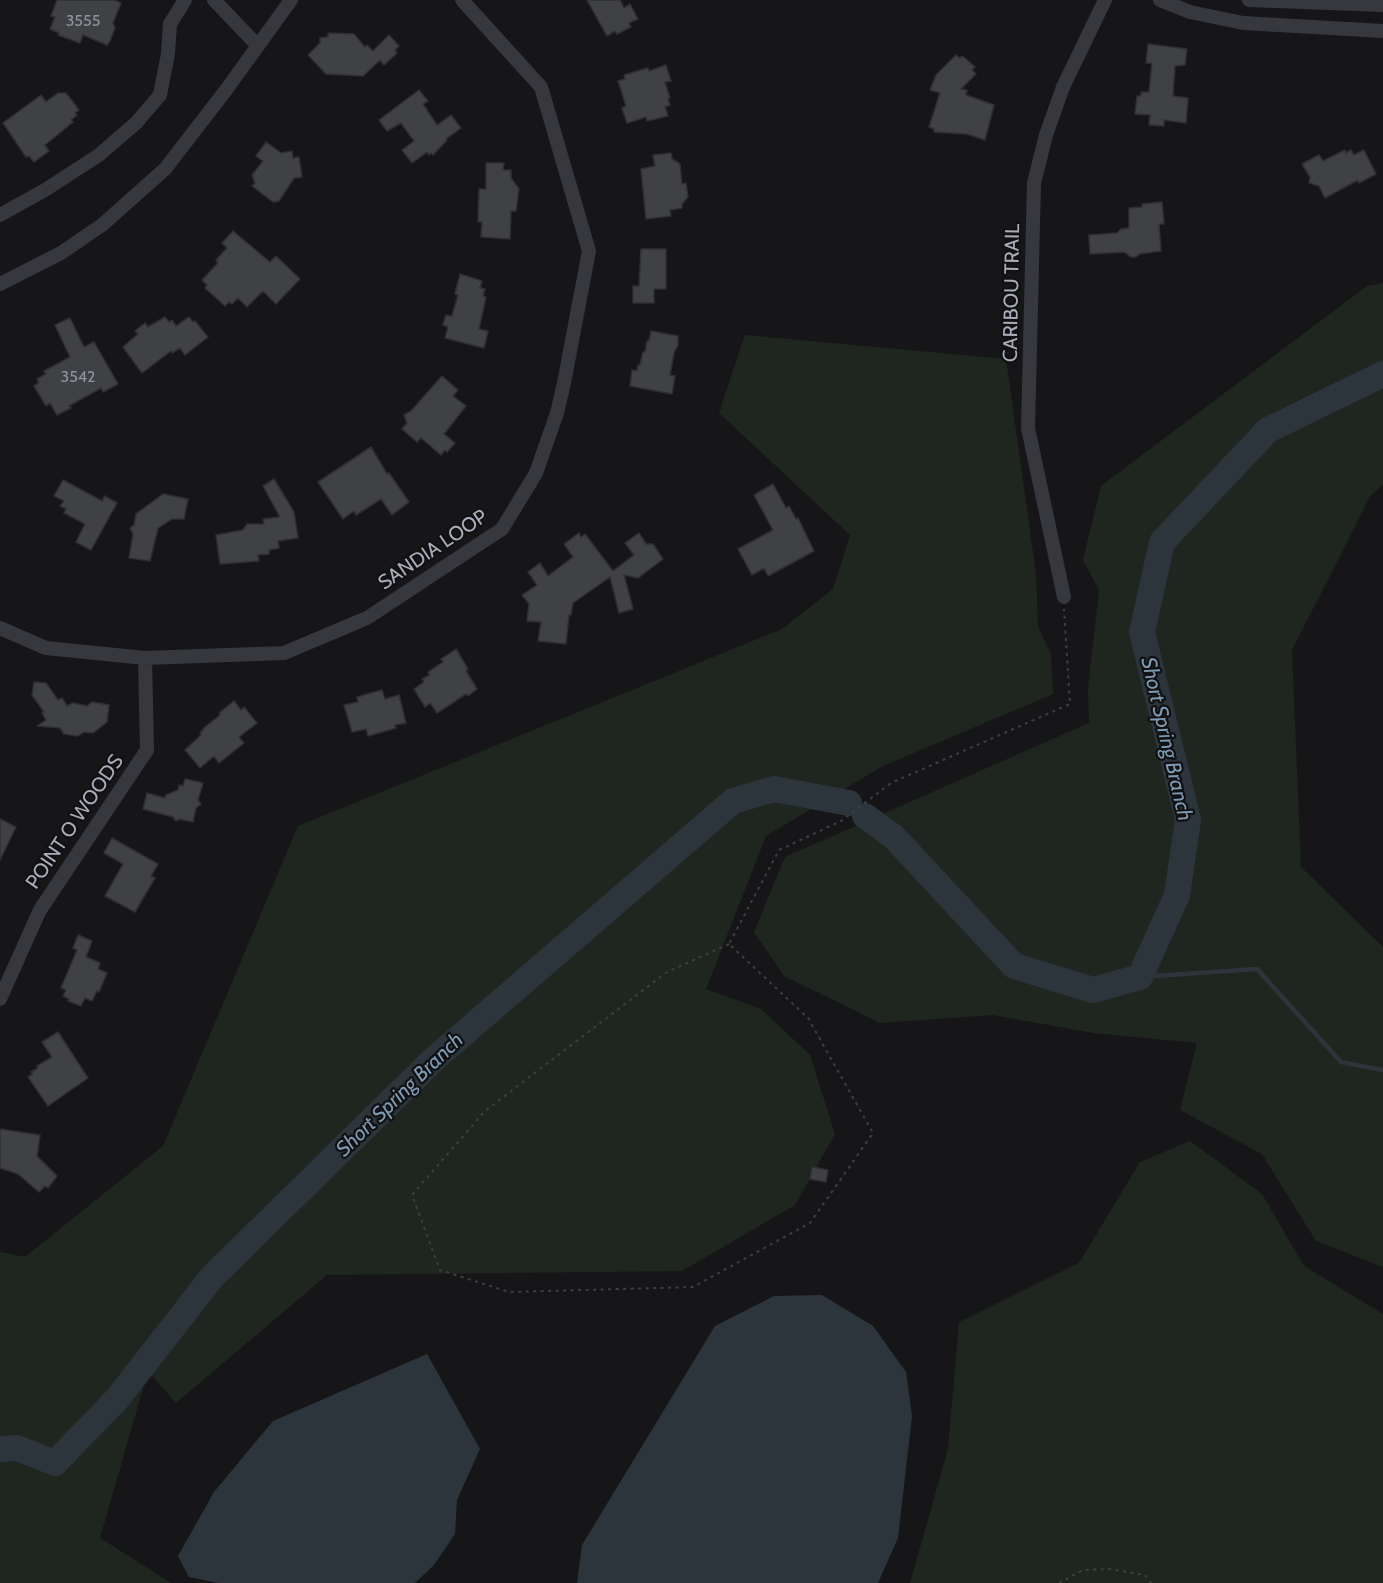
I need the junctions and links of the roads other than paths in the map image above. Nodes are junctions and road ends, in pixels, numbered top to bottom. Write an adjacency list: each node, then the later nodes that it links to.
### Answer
1 (185, 0): 13 (street)
2 (214, 0): 12 (street)
3 (291, 0): 12 (street)
4 (462, 0): 17 (street, SANDIA LOOP)
5 (1105, 0): 15 (street, CARIBOU TRAIL)
6 (1160, 0): 10 (street)
7 (1249, 0): 8 (street)
8 (1303, 2): 9 (street); 10 (street)
9 (1383, 5)
10 (1303, 27): 11 (street)
11 (1383, 32)
12 (258, 46): 14 (street)
13 (0, 215)
14 (0, 284)
15 (1064, 597)
16 (0, 628): 17 (street, SANDIA LOOP)
17 (145, 658): 18 (street, POINT O WOODS)
18 (0, 999)

